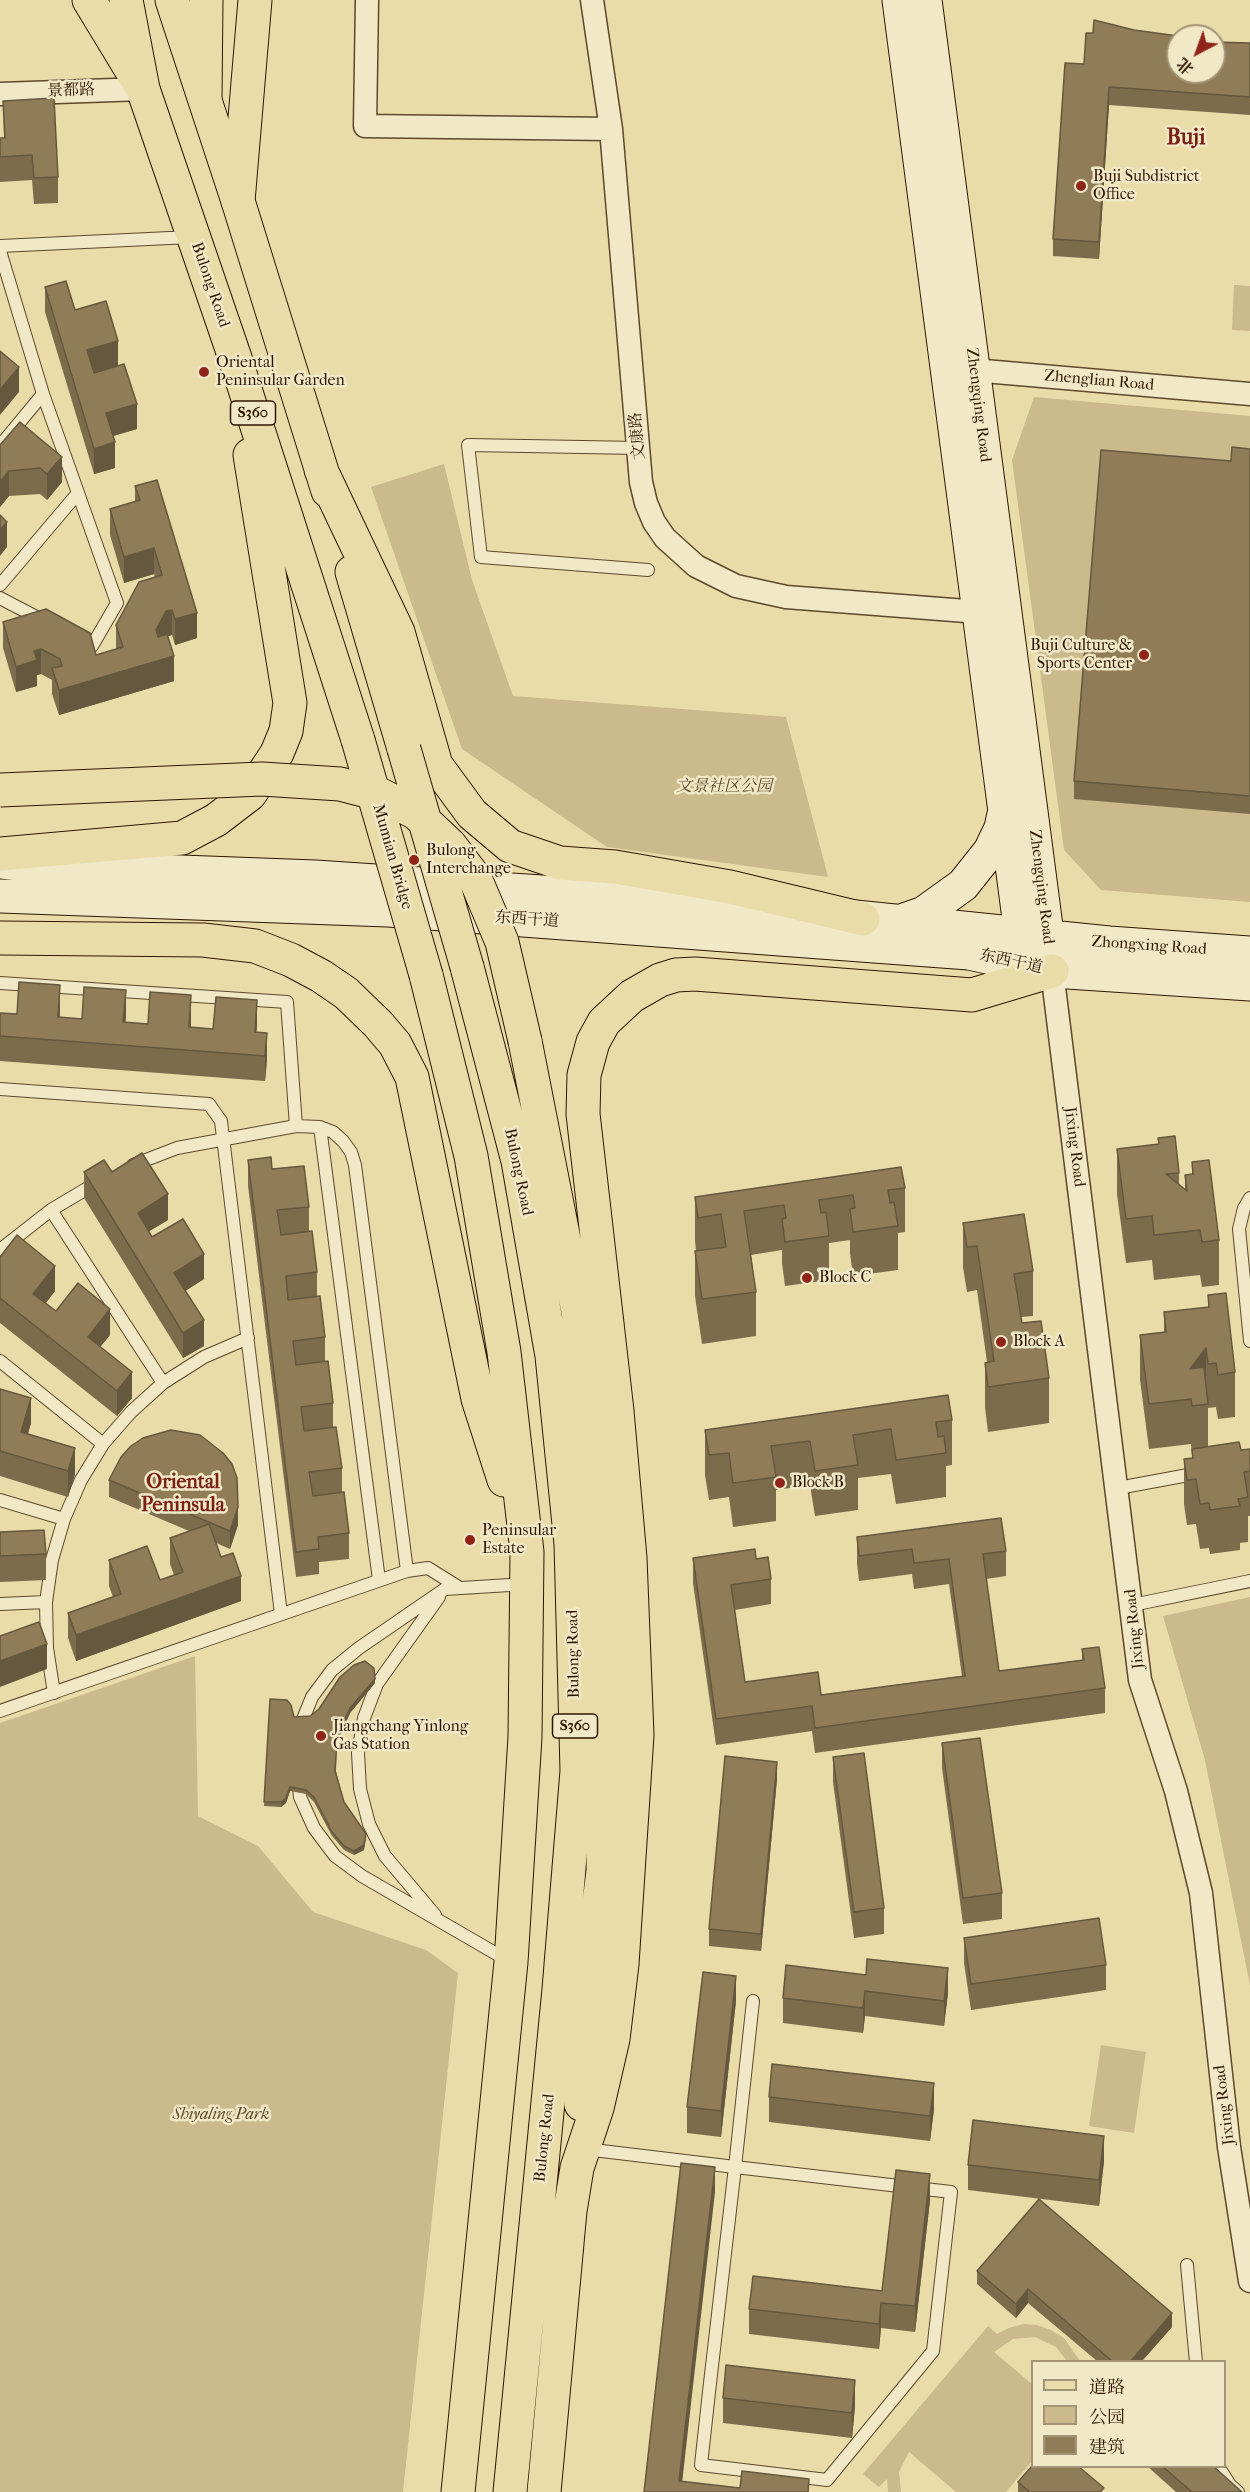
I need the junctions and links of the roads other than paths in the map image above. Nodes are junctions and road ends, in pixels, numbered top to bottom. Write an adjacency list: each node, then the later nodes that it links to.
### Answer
1 (89, 0): 10 (main road)
2 (126, 0): 10 (main road, Bulong Road / S360)
3 (172, 0): 12 (main road, S360)
4 (206, 0): 12 (main road)
5 (255, 0): 14 (main road)
6 (367, 0): 13 (street)
7 (592, 0): 13 (street, 文康路)
8 (899, 0): 19 (main road, Zhengqing Road)
9 (925, 0): 19 (main road, Zhengqing Road)
10 (142, 89): 11 (street, 景都路); 15 (main road, Bulong Road / S360)
11 (0, 94)
12 (205, 99): 14 (main road, S360)
13 (610, 129): 23 (street, 文康路)
14 (238, 201): 24 (main road, S360)
15 (194, 237): 16 (lane); 18 (main road, Bulong Road / S360)
16 (0, 246)
17 (0, 251): 20 (lane)
18 (234, 355): 32 (main road, Bulong Road / S360); 35 (main road)
19 (960, 369): 21 (street, Zhenglian Road); 29 (main road, Zhengqing Road); 40 (main road, Zhengqing Road)
20 (43, 394): 22 (lane); 25 (lane)
21 (1250, 394)
22 (0, 446)
23 (639, 448): 26 (lane); 29 (street, 文康路)
24 (321, 470): 38 (main road); 76 (main road, Bulong Road / S360, bridge)
25 (78, 493): 27 (lane); 31 (lane)
26 (648, 570)
27 (0, 585)
28 (0, 598): 30 (lane)
29 (979, 612): 34 (main road, Zhengqing Road)
30 (51, 625)
31 (71, 636)
32 (358, 740): 62 (main road, Mumian Bridge / S360, bridge)
33 (0, 790): 77 (main road, bridge)
34 (1004, 810): 39 (main road); 40 (main road, Zhengqing Road)
35 (0, 854)
36 (0, 862): 38 (main road, 东西干道)
37 (0, 896): 43 (main road, 东西干道)
38 (863, 919): 39 (main road, 东西干道)
39 (897, 922): 40 (main road, 东西干道)
40 (1034, 935): 42 (main road, Zhongxing Road); 43 (main road, Zhengqing Road)
41 (0, 938): 62 (main road)
42 (1250, 953)
43 (1052, 971): 45 (main road, Zhongxing Road); 59 (street, Jixing Road); 82 (main road)
44 (0, 983): 47 (lane)
45 (1250, 984)
46 (0, 1089): 49 (lane)
47 (296, 1126): 48 (lane); 49 (lane)
48 (320, 1127): 63 (lane); 64 (lane)
49 (224, 1140): 51 (lane); 53 (lane)
50 (1250, 1198): 54 (lane)
51 (51, 1210): 52 (lane); 56 (lane)
52 (0, 1250)
53 (248, 1338): 56 (lane); 71 (lane)
54 (1250, 1341)
55 (0, 1361): 57 (lane)
56 (163, 1383): 57 (lane)
57 (103, 1444): 61 (lane)
58 (1217, 1470): 59 (lane)
59 (1118, 1488): 70 (street, Jixing Road)
60 (0, 1500): 61 (lane)
61 (64, 1519): 68 (lane)
62 (527, 1568): 66 (lane); 79 (main road, S360)
63 (406, 1571): 64 (lane); 66 (lane)
64 (379, 1580): 71 (lane)
65 (1250, 1581): 70 (lane)
66 (460, 1588): 67 (lane)
67 (445, 1589): 74 (lane); 78 (lane)
68 (46, 1602): 69 (lane); 72 (lane)
69 (0, 1604)
70 (1132, 1605): 85 (street, Jixing Road)
71 (281, 1614): 72 (lane)
72 (54, 1693): 73 (lane)
73 (0, 1711)
74 (298, 1740)
75 (295, 1763): 78 (lane)
76 (577, 1771): 77 (main road); 80 (main road, Bulong Road / S360)
77 (603, 1871): 80 (main road); 82 (main road)
78 (442, 1923): 79 (lane)
79 (511, 1962): 88 (main road, S360)
80 (559, 1989): 89 (main road, Bulong Road / S360)
81 (753, 2001): 83 (lane)
82 (580, 2158): 83 (lane); 90 (main road)
83 (735, 2167): 83 (lane)
84 (1187, 2265): 86 (lane)
85 (1250, 2281)
86 (1196, 2360)
87 (1219, 2468): 91 (lane)
88 (458, 2492)
89 (510, 2492)
90 (544, 2492)
91 (1238, 2492)

